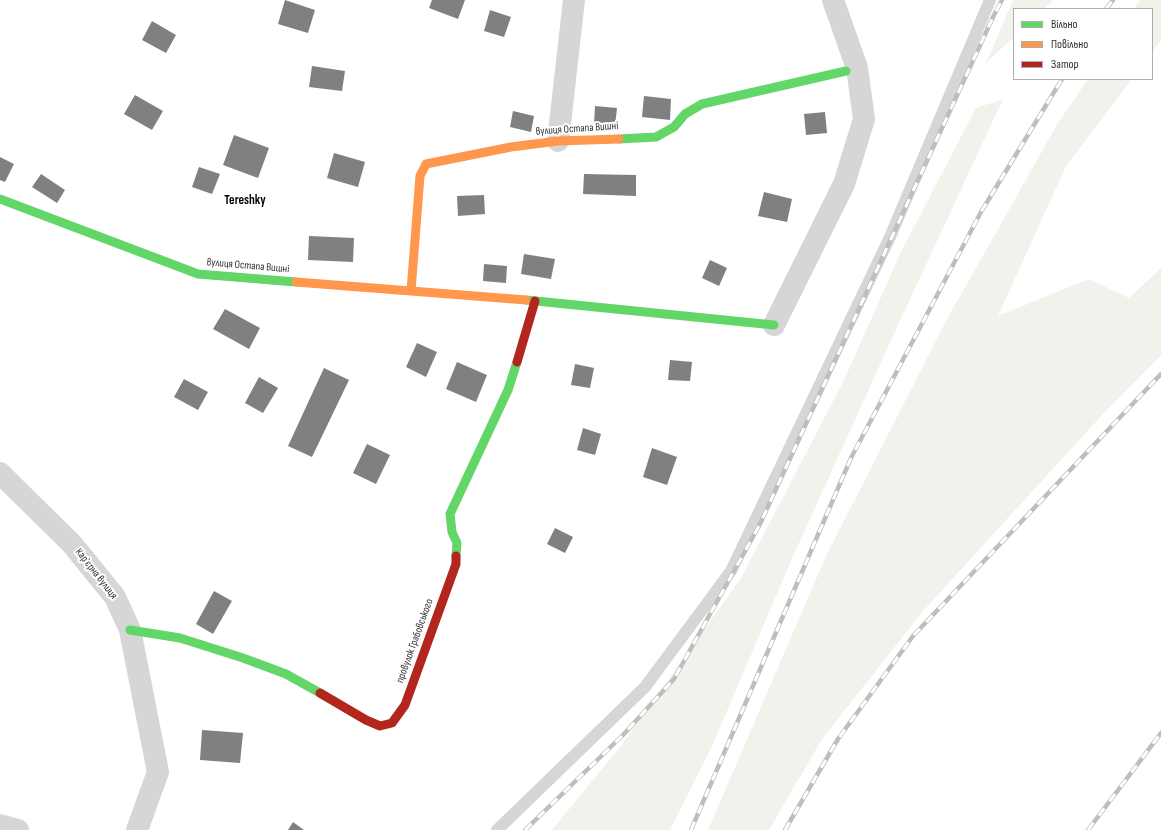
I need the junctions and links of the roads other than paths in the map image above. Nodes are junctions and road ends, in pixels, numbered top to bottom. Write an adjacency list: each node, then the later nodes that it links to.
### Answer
1 (574, 0): 5 (street)
2 (833, 0): 9 (street)
3 (990, 0): 15 (lane)
4 (846, 71): 5 (street, вулиця Остапа Вишні)
5 (558, 141): 7 (street, вулиця Остапа Вишні)
6 (0, 198): 7 (street, вулиця Остапа Вишні)
7 (411, 291): 8 (street, вулиця Остапа Вишні)
8 (535, 301): 9 (street, вулиця Остапа Вишні); 11 (street, провулок Грабовського)
9 (774, 325)
10 (0, 474): 11 (street, Карʼєрна вулиця)
11 (130, 630): 14 (street, Карʼєрна вулиця)
12 (0, 825): 13 (street)
13 (18, 830)
14 (137, 830)
15 (497, 830)

